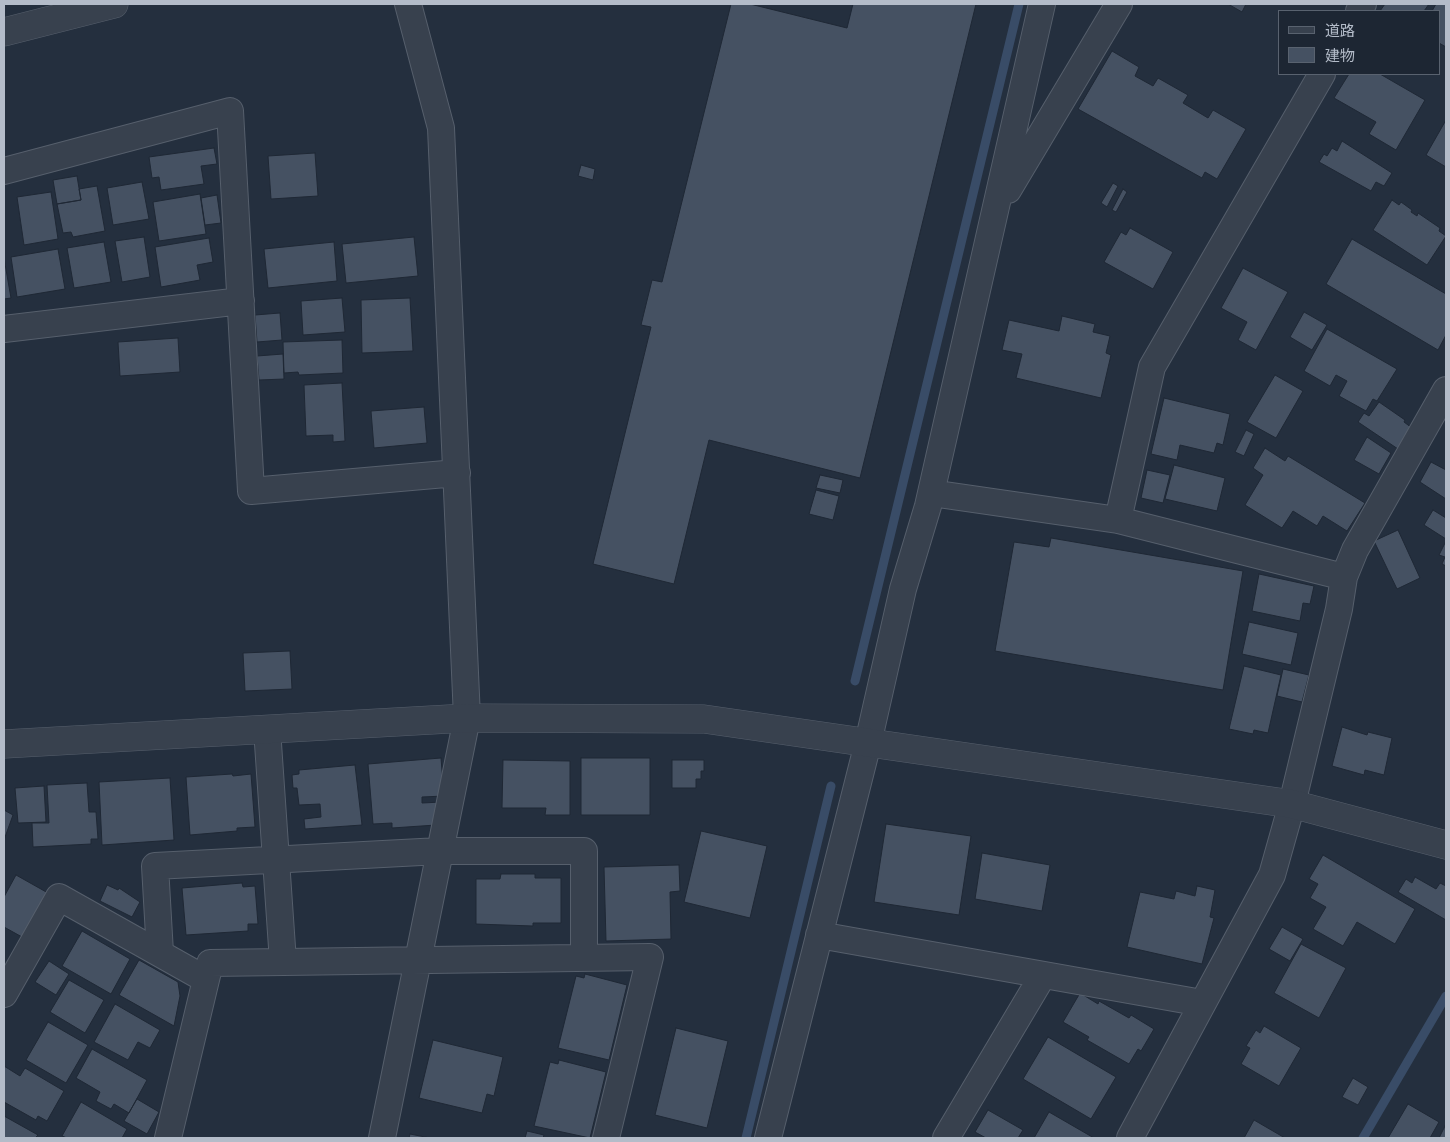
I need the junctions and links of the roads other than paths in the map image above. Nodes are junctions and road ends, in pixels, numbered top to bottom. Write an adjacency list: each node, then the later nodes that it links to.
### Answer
1 (114, 4): 5 (street)
2 (408, 4): 12 (street)
3 (1042, 4): 8 (street)
4 (1119, 4): 8 (street)
5 (4, 32)
6 (1321, 75): 14 (street)
7 (4, 171): 9 (street)
8 (996, 210): 13 (street)
9 (241, 301): 10 (street); 12 (street)
10 (4, 329)
11 (1446, 390): 15 (street)
12 (456, 473): 16 (street)
13 (931, 492): 14 (street); 18 (street)
14 (1118, 520): 15 (street)
15 (1344, 577): 20 (street)
16 (467, 718): 17 (street); 18 (street); 22 (street)
17 (267, 729): 19 (street); 23 (street)
18 (868, 743): 20 (street); 24 (street)
19 (4, 744)
20 (1292, 804): 21 (street); 32 (street)
21 (1446, 845)
22 (440, 850): 23 (street); 26 (street); 27 (street)
23 (276, 858): 25 (street); 28 (street)
24 (820, 935): 29 (street); 36 (street)
25 (160, 953): 30 (street); 31 (street)
26 (584, 958): 27 (street); 35 (street)
27 (418, 960): 28 (street); 34 (street)
28 (283, 962): 30 (street)
29 (1043, 975): 32 (street); 37 (street)
30 (205, 979): 33 (street)
31 (4, 994)
32 (1202, 1003): 38 (street)
33 (168, 1138)
34 (382, 1138)
35 (606, 1138)
36 (768, 1138)
37 (946, 1138)
38 (1130, 1138)

